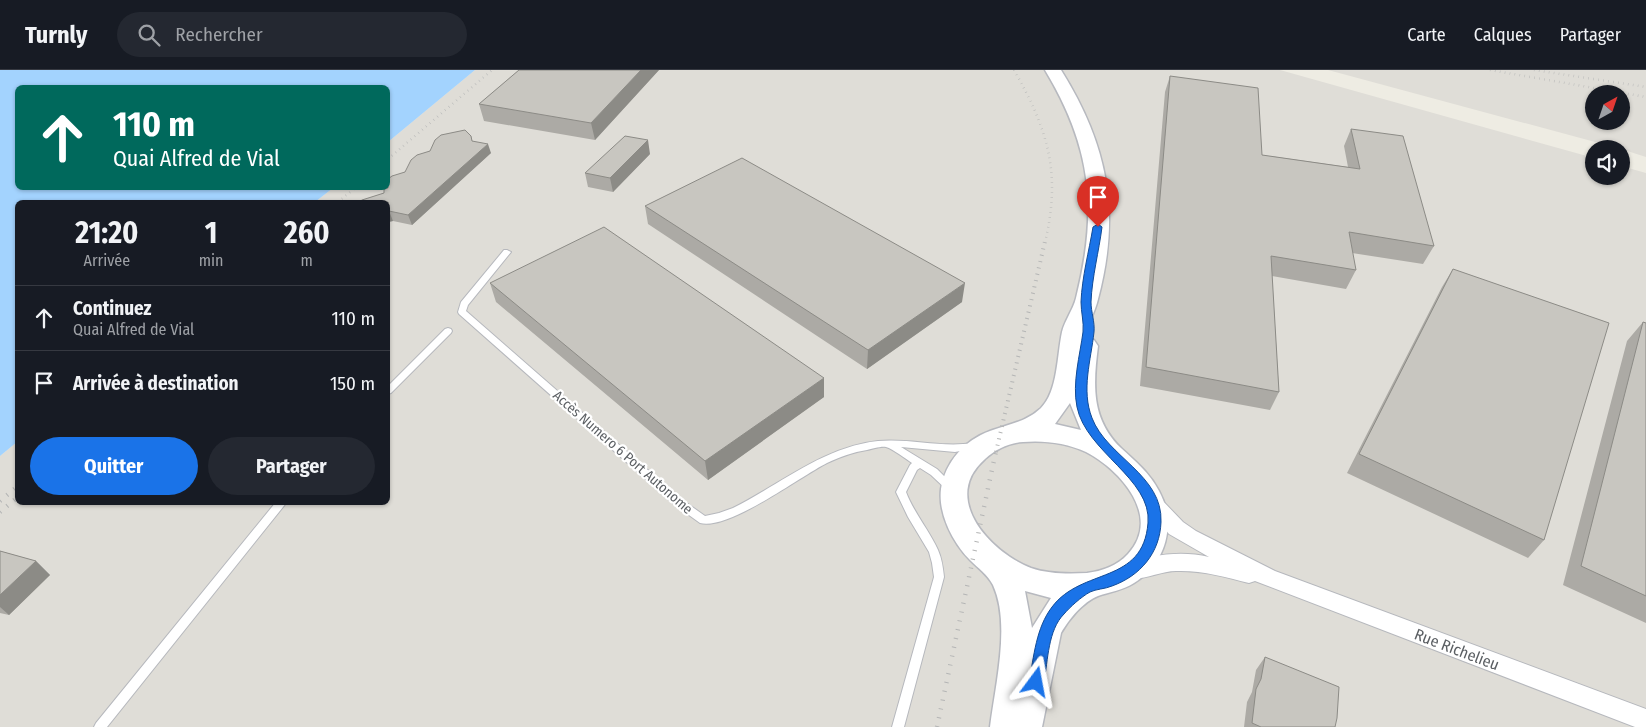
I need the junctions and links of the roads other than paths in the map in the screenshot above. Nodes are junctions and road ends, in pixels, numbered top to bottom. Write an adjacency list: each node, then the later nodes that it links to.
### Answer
1 (1053, 70): 3 (main road)
2 (507, 252): 8 (lane, Accès Numero 6 Port Autonome)
3 (1086, 302): 6 (main road); 9 (main road)
4 (448, 331): 5 (lane)
5 (390, 389)
6 (1021, 433): 7 (main road); 9 (main road)
7 (988, 443): 8 (lane, Accès Numero 6 Port Autonome); 11 (main road)
8 (888, 444): 10 (lane)
9 (1112, 454): 12 (main road)
10 (919, 463): 11 (lane); 20 (lane)
11 (954, 491): 14 (main road)
12 (1150, 500): 15 (main road); 16 (street, Rue Richelieu)
13 (280, 505): 19 (lane)
14 (996, 564): 17 (main road); 21 (main road)
15 (1128, 572): 16 (street, Rue Richelieu); 17 (main road)
16 (1268, 577): 18 (street, Rue Richelieu)
17 (1087, 587): 22 (main road)
18 (1646, 720)
19 (100, 727)
20 (898, 727)
21 (1007, 727)
22 (1025, 727)

